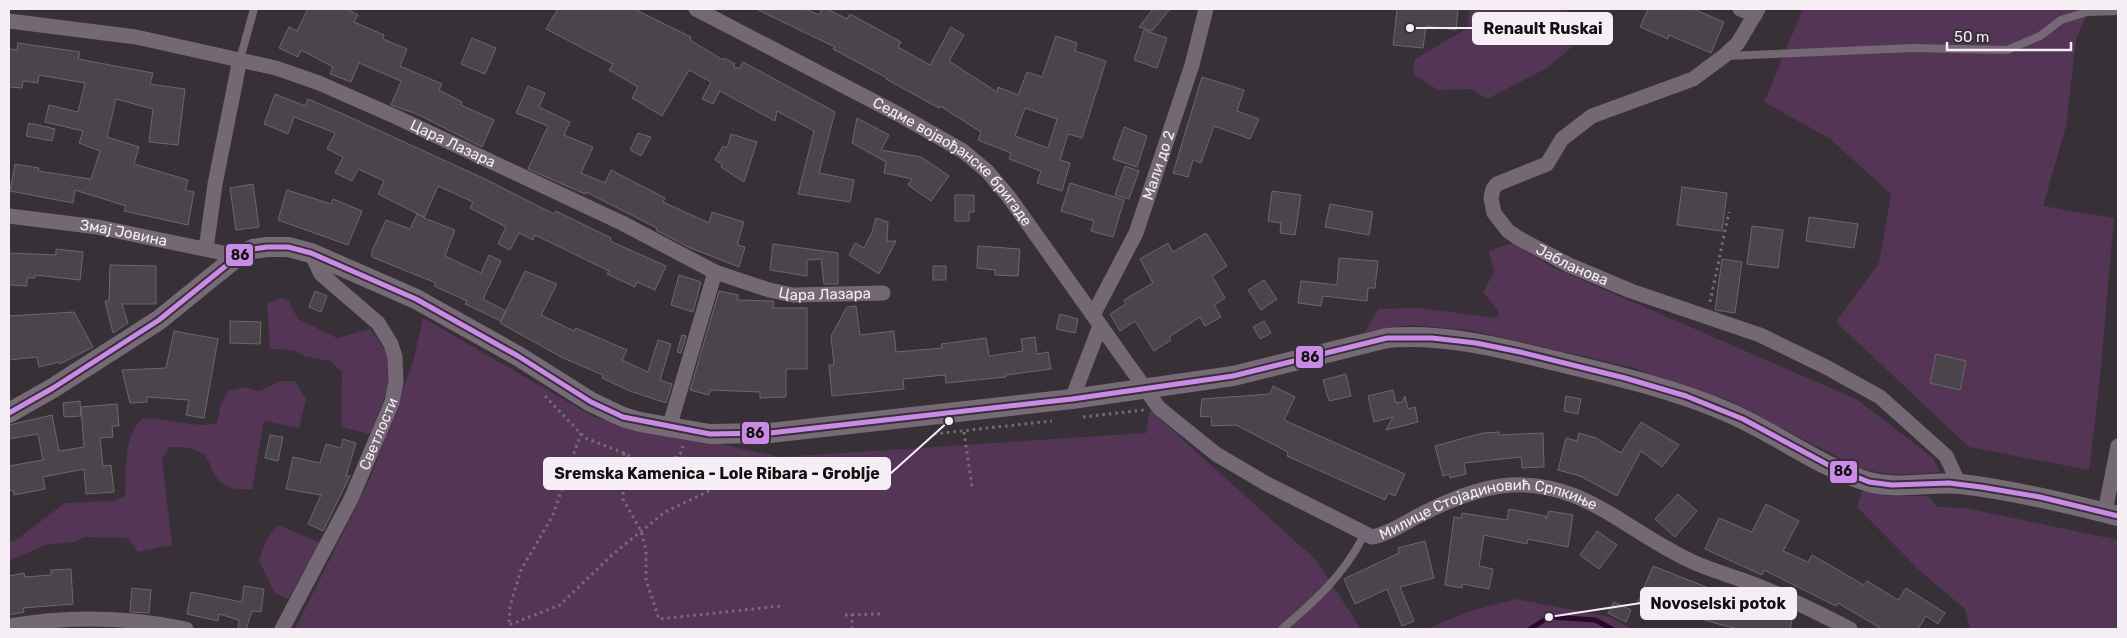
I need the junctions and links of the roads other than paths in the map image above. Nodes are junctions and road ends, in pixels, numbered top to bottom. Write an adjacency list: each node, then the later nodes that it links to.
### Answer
1 (254, 9): 9 (lane)
2 (696, 9): 16 (street, Седме војвођанске бригаде)
3 (1206, 9): 16 (street, Мали до 2)
4 (1740, 9): 6 (street)
5 (2118, 11): 8 (lane)
6 (1757, 12): 8 (street, Јабланова)
7 (9, 21): 9 (street, Цара Лазара)
8 (1724, 56): 22 (street, Јабланова)
9 (240, 59): 11 (street); 14 (street, Цара Лазара)
10 (9, 216): 11 (street, Змај Јовина)
11 (206, 249): 13 (street, Змај Јовина)
12 (311, 253): 13 (street); 20 (street); 27 (street, Светлости)
13 (238, 256): 19 (street)
14 (715, 272): 15 (street, Цара Лазара); 20 (street)
15 (883, 293)
16 (1097, 320): 17 (street, Седме војвођанске бригаде); 18 (street, Мали до 2)
17 (1144, 388): 18 (street); 22 (street); 24 (street, Милице Стојадиновић Српкиње)
18 (1072, 398): 20 (street)
19 (9, 413)
20 (669, 428)
21 (2118, 446): 23 (street)
22 (1959, 484): 23 (street)
23 (2111, 514)
24 (1364, 535): 28 (lane); 29 (street, Милице Стојадиновић Српкиње)
25 (9, 626): 26 (street)
26 (186, 629)
27 (282, 629)
28 (1282, 629)
29 (1850, 629)

